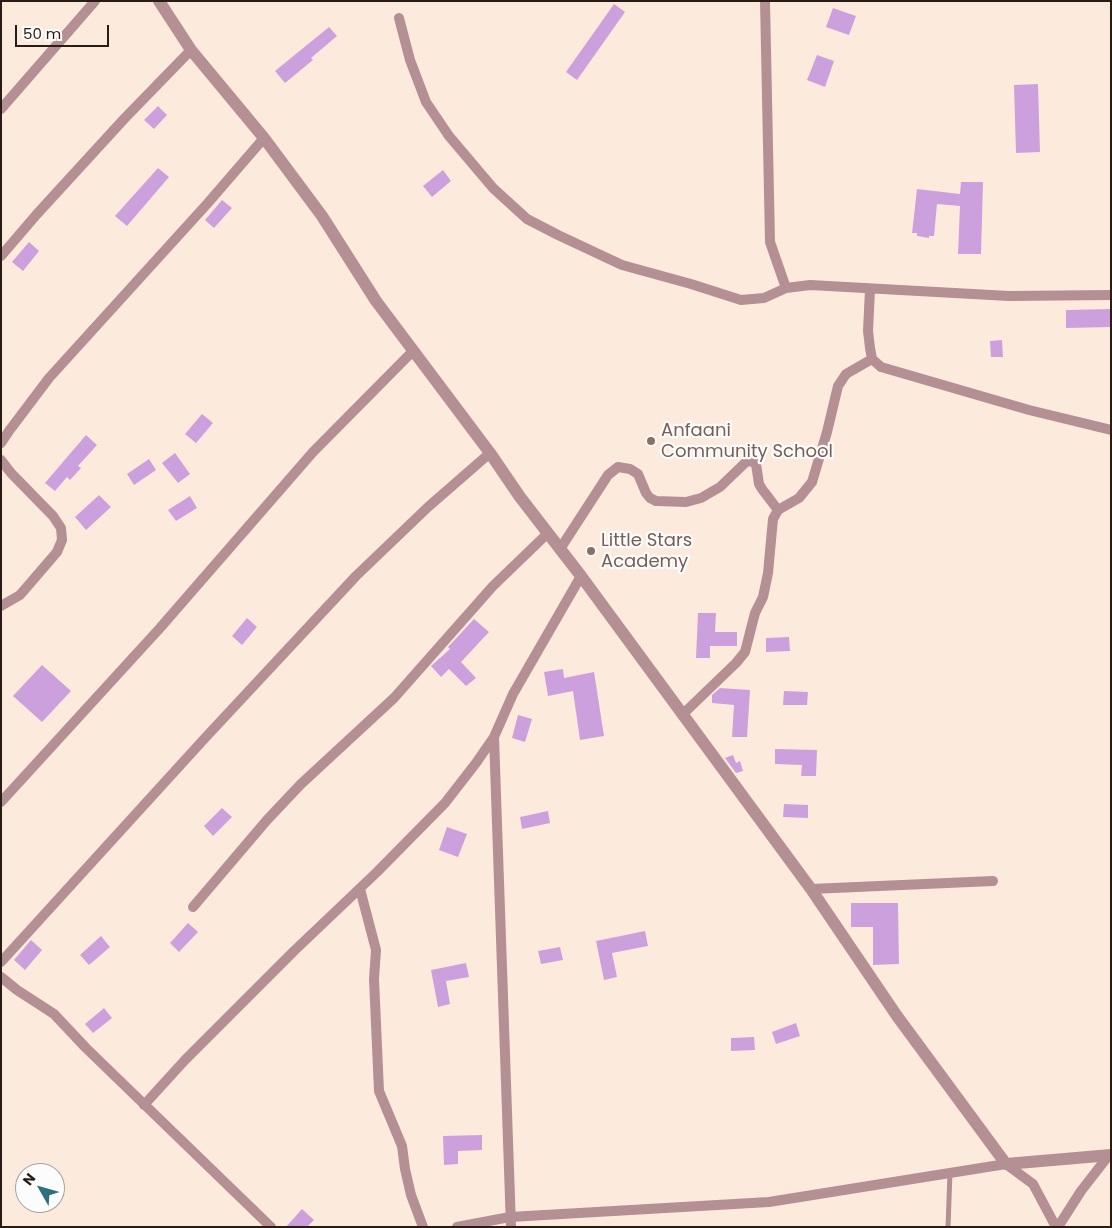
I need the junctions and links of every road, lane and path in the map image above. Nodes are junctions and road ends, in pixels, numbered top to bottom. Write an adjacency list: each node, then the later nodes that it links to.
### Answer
1 (95, 1): 6 (street)
2 (159, 1): 5 (street)
3 (765, 1): 9 (street)
4 (399, 18): 9 (street)
5 (191, 50): 7 (street); 8 (street)
6 (1, 109)
7 (264, 138): 12 (street); 15 (street)
8 (1, 256)
9 (786, 288): 10 (street)
10 (870, 289): 11 (street); 13 (street)
11 (1111, 295)
12 (413, 351): 16 (street); 25 (street)
13 (872, 359): 14 (street); 18 (street)
14 (1111, 430)
15 (1, 443)
16 (490, 453): 19 (street); 30 (street)
17 (1, 460): 22 (street)
18 (778, 510): 20 (street); 23 (street)
19 (548, 533): 20 (street); 29 (street)
20 (560, 549): 21 (street)
21 (581, 576): 23 (street); 24 (street)
22 (1, 606)
23 (682, 714): 28 (street)
24 (494, 737): 27 (street); 36 (street)
25 (1, 802)
26 (993, 881): 28 (street)
27 (360, 888): 32 (street); 38 (street)
28 (811, 889): 34 (street)
29 (193, 907)
30 (1, 962)
31 (1, 976): 32 (street)
32 (144, 1105): 37 (street)
33 (1110, 1155): 34 (street); 41 (street)
34 (1006, 1164): 35 (street); 41 (street)
35 (950, 1172): 36 (street); 40 (lane)
36 (511, 1222): 39 (street)
37 (271, 1227)
38 (422, 1227)
39 (457, 1227)
40 (948, 1227)
41 (1057, 1227)

